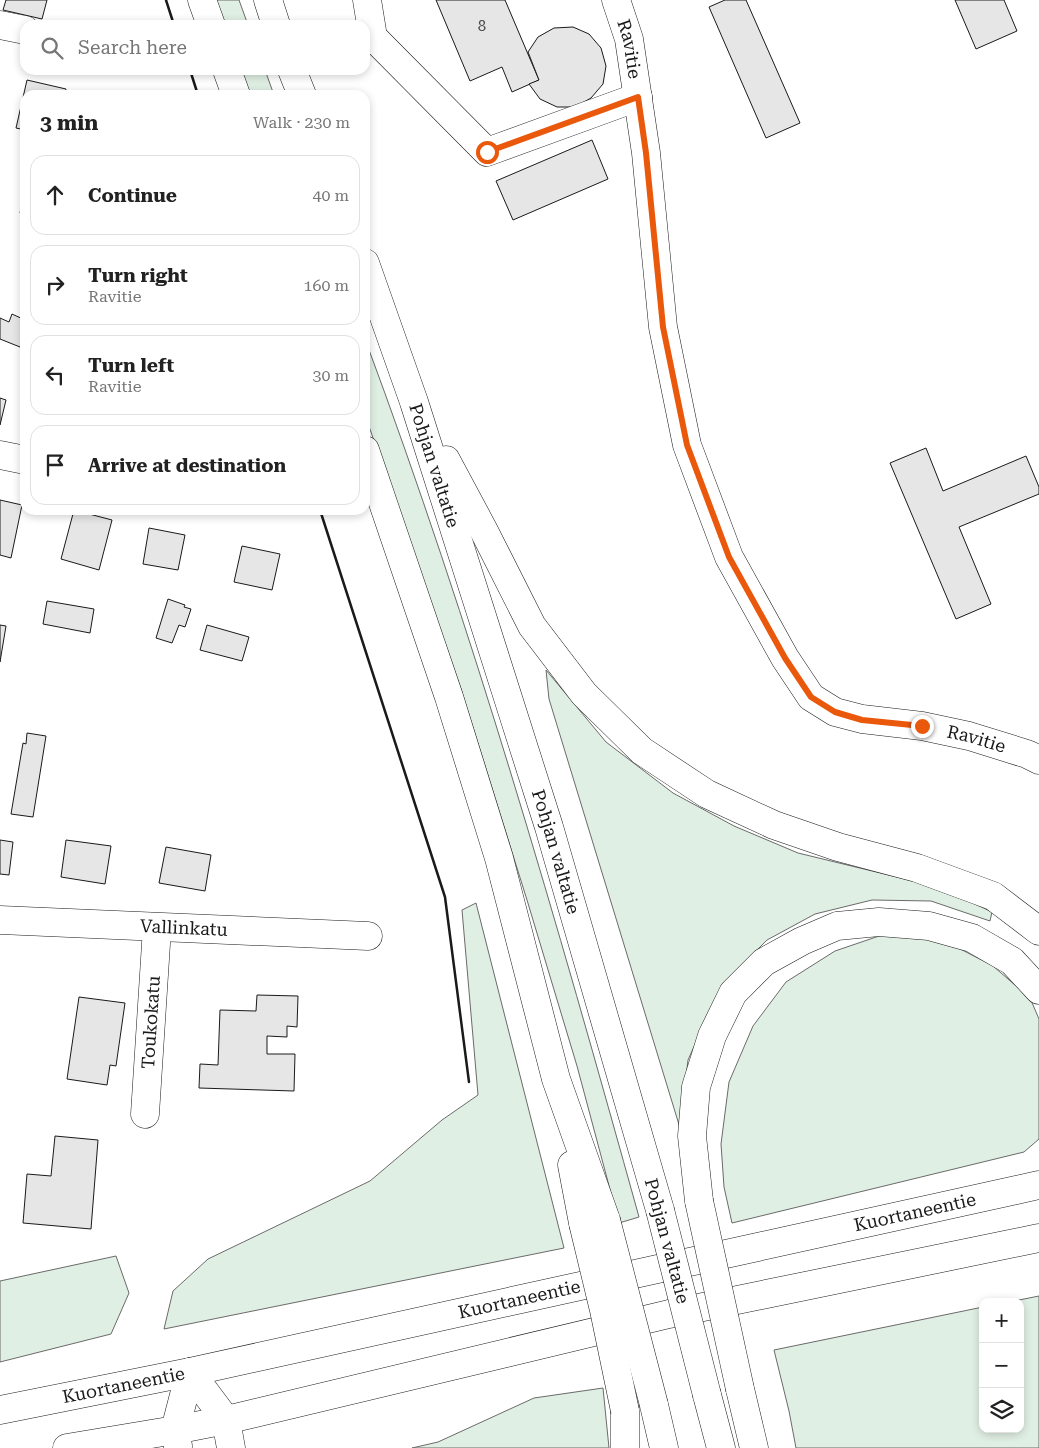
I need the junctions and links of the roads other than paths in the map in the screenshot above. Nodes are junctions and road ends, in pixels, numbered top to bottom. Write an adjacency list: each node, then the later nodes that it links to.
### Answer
1 (202, 0): 5 (main road)
2 (268, 0): 6 (main road)
3 (367, 0): 7 (main road)
4 (616, 0): 15 (main road, Ravitie)
5 (209, 20)
6 (274, 20)
7 (370, 20)
8 (370, 22): 15 (main road)
9 (0, 25): 10 (main road)
10 (20, 29)
11 (229, 75): 13 (main road)
12 (294, 75): 14 (main road)
13 (234, 90)
14 (300, 90)
15 (638, 97): 21 (main road, Ravitie)
16 (370, 277): 17 (main road, Pohjan valtatie)
17 (414, 402): 24 (main road); 39 (main road, Pohjan valtatie, bridge)
18 (0, 455): 19 (main road)
19 (20, 459)
20 (370, 465): 29 (main road)
21 (1039, 760)
22 (0, 920): 23 (main road, Vallinkatu)
23 (157, 928): 25 (main road, Vallinkatu); 27 (main road, Toukokatu)
24 (1039, 931)
25 (368, 936)
26 (1039, 990): 40 (main road, bridge)
27 (145, 1114)
28 (1039, 1184): 31 (main road, Kuortaneentie)
29 (594, 1221): 37 (main road, bridge); 38 (main road, bridge)
30 (1039, 1238): 33 (main road)
31 (190, 1372): 32 (main road, Kuortaneentie); 33 (main road); 34 (main road)
32 (0, 1410)
33 (226, 1420): 34 (main road); 36 (main road)
34 (177, 1439): 35 (main road)
35 (67, 1448)
36 (231, 1448)
37 (625, 1448)
38 (664, 1448)
39 (721, 1448)
40 (754, 1448)

